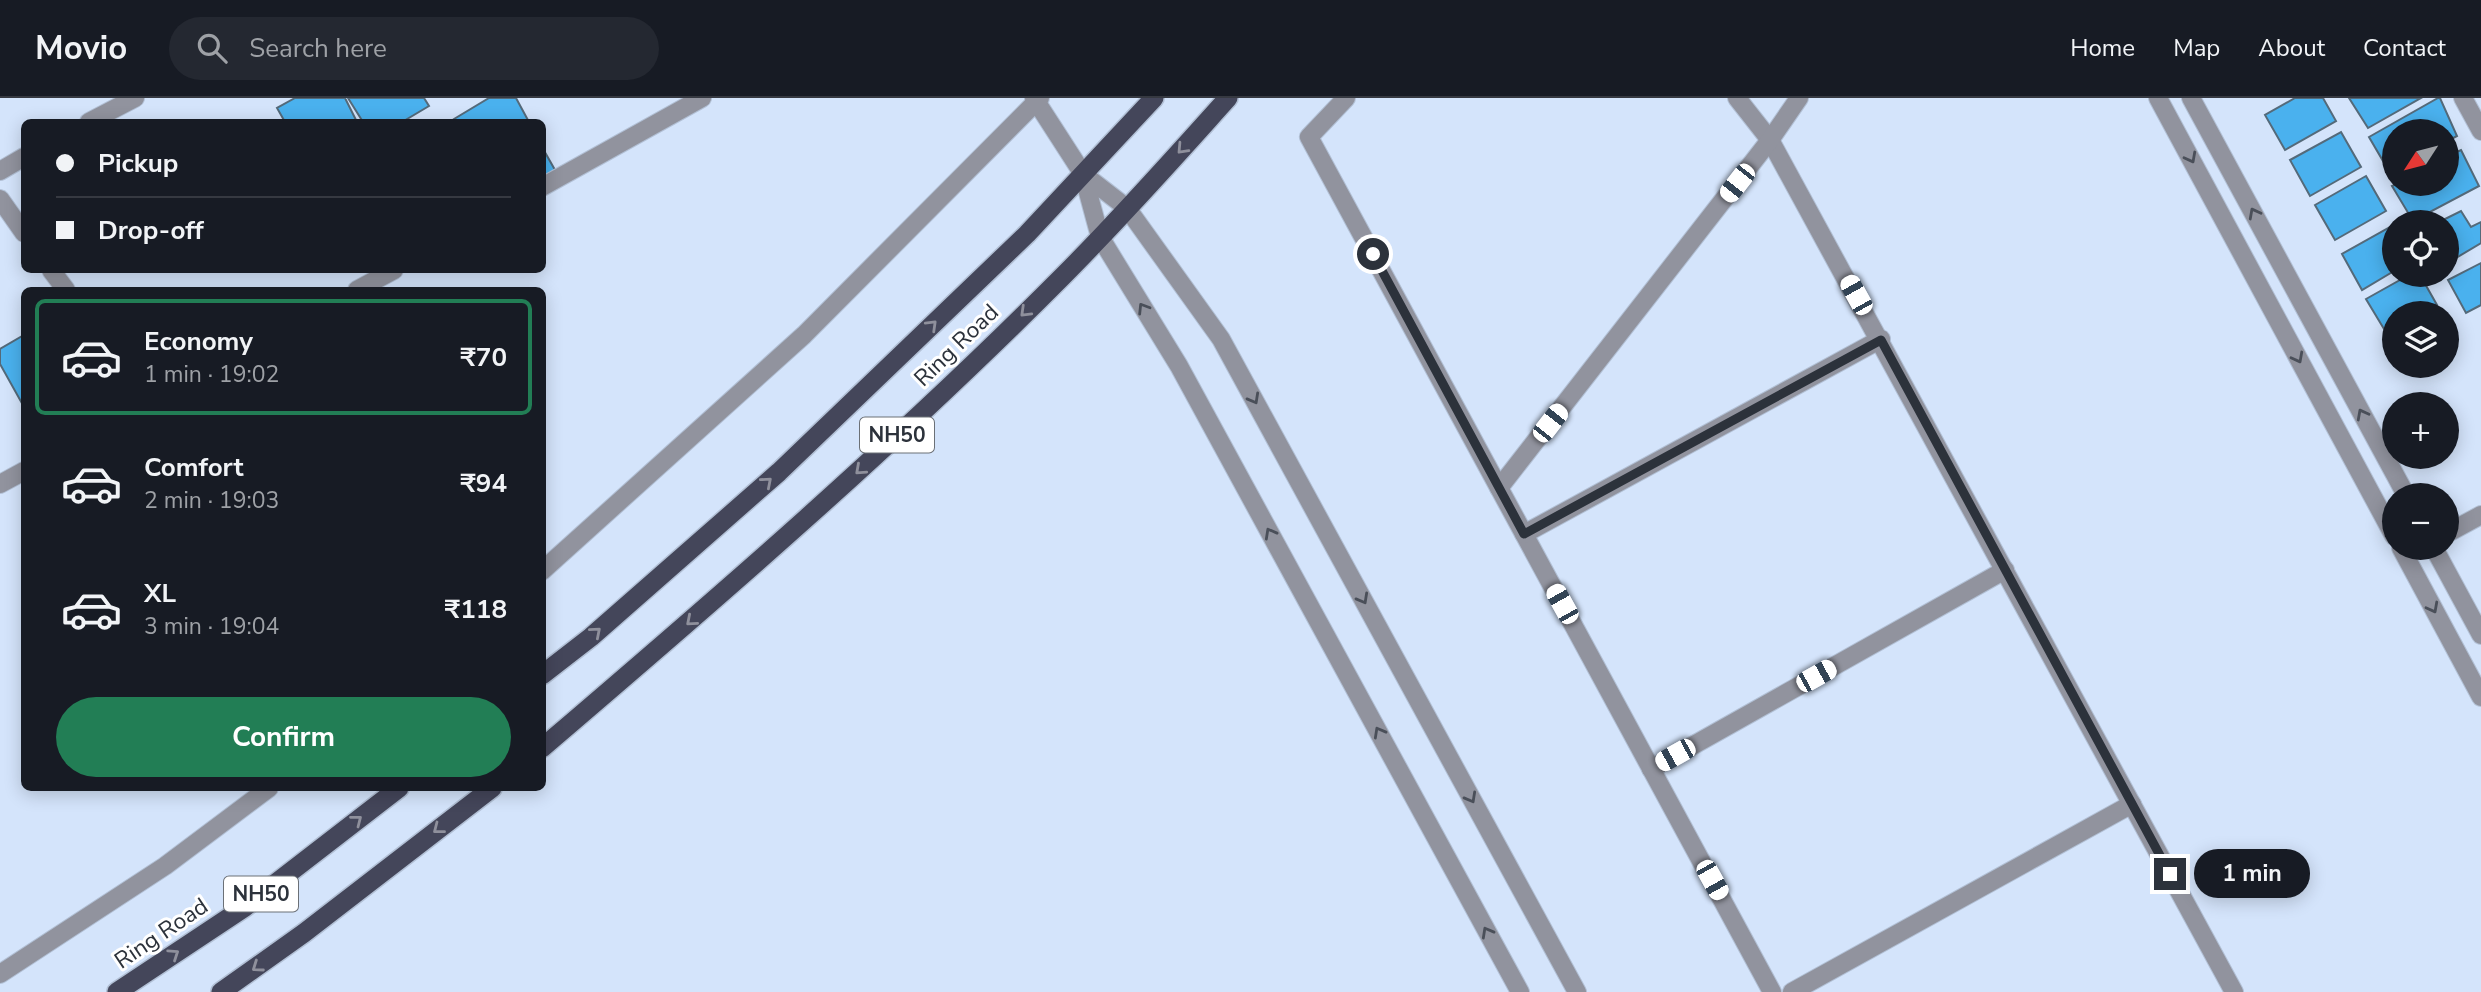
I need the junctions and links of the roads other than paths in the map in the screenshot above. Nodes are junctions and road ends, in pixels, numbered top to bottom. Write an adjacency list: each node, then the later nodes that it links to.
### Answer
1 (135, 98): 12 (street)
2 (702, 98): 18 (street)
3 (1154, 98): 17 (highway, Ring Road / NH50)
4 (1228, 98): 20 (highway, Ring Road / NH50, one-way to 20)
5 (1346, 98): 29 (street)
6 (1737, 98): 14 (street)
7 (1799, 98): 14 (street)
8 (2158, 98): 30 (street, one-way to 30)
9 (2191, 98): 27 (street, one-way to 9)
10 (2463, 98): 13 (street)
11 (1037, 99): 17 (street); 36 (street)
12 (95, 119)
13 (2481, 131)
14 (1770, 140): 25 (street); 29 (street)
15 (21, 160): 16 (street)
16 (0, 171)
17 (1083, 174): 20 (street); 22 (street); 39 (highway, Ring Road / NH50, one-way to 17)
18 (546, 185)
19 (0, 199): 21 (street)
20 (1127, 208): 22 (highway, Ring Road / NH50); 51 (street, one-way to 51)
21 (21, 229)
22 (1100, 237): 41 (highway, Ring Road / NH50, one-way to 41); 50 (street, one-way to 22)
23 (388, 273): 24 (street)
24 (363, 287)
25 (1881, 340): 33 (street); 37 (street)
26 (21, 473): 28 (street)
27 (2400, 483)
28 (0, 484)
29 (1499, 488): 33 (street)
30 (2382, 514)
31 (2481, 515): 32 (street)
32 (2459, 527)
33 (1524, 534): 42 (street)
34 (2413, 560): 40 (street, one-way to 40)
35 (2440, 560): 38 (street)
36 (546, 567)
37 (2005, 570): 42 (street); 46 (street)
38 (2481, 635)
39 (546, 672)
40 (2481, 697)
41 (546, 745)
42 (1651, 769): 52 (street)
43 (265, 791): 47 (street)
44 (396, 791): 48 (highway, Ring Road / NH50, one-way to 44)
45 (488, 791): 49 (highway, NH50, one-way to 49)
46 (2132, 804): 53 (street); 54 (street)
47 (0, 974)
48 (117, 992)
49 (221, 992)
50 (1520, 992)
51 (1577, 992)
52 (1772, 992)
53 (1792, 992)
54 (2234, 992)

